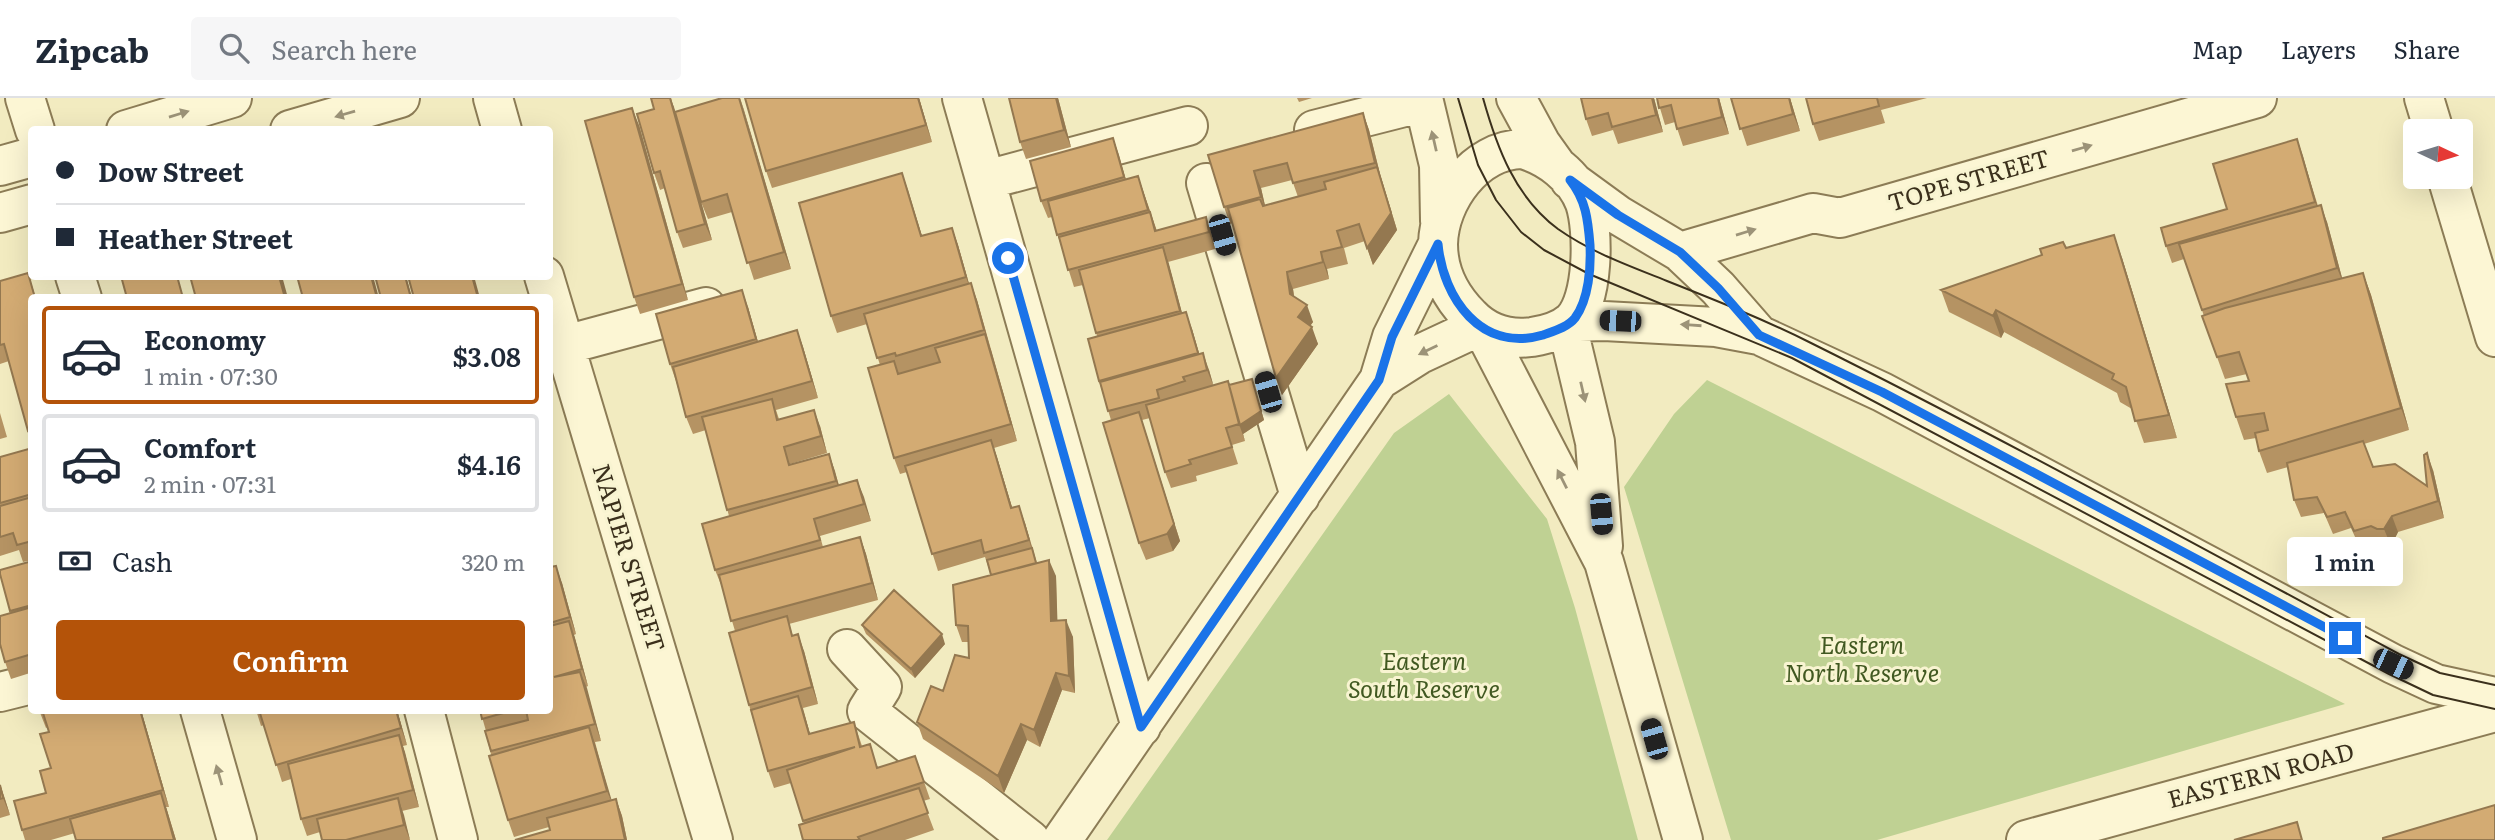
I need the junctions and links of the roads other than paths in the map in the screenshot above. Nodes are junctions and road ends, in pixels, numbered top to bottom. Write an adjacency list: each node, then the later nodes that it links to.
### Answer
1 (25, 98): 11 (street)
2 (232, 98): 12 (street, one-way to 2)
3 (400, 98): 13 (street, one-way to 13)
4 (493, 98): 14 (street)
5 (962, 98): 20 (street)
6 (1516, 98): 19 (street)
7 (2257, 98): 26 (street, TOPE STREET, one-way to 7)
8 (2424, 98): 10 (street)
9 (1423, 100): 16 (street); 25 (street, one-way to 9)
10 (2430, 119)
11 (34, 126)
12 (139, 126)
13 (304, 126)
14 (501, 126)
15 (1188, 126): 20 (street)
16 (1278, 139)
17 (28, 158): 18 (street)
18 (0, 166)
19 (1563, 173): 25 (street); 26 (street); 28 (street)
20 (986, 180): 44 (street)
21 (1206, 183): 35 (street)
22 (2451, 189): 32 (street)
23 (28, 205): 24 (street)
24 (0, 213)
25 (1439, 239): 29 (street); 34 (street)
26 (1680, 252): 31 (street)
27 (715, 305): 33 (street)
28 (1569, 324): 29 (street); 31 (street, one-way to 28); 36 (street, one-way to 36)
29 (1481, 327): 34 (street, one-way to 34); 36 (street, one-way to 29)
30 (553, 329): 33 (street, NAPIER STREET)
31 (1759, 335): 40 (street)
32 (2495, 337)
33 (556, 347): 47 (street, NAPIER STREET)
34 (1379, 380): 35 (street)
35 (1300, 496): 44 (street)
36 (1604, 562): 50 (street)
37 (847, 649): 48 (street)
38 (28, 685): 39 (street)
39 (0, 692)
40 (2495, 698)
41 (2495, 712): 51 (street, EASTERN ROAD)
42 (201, 714): 45 (street, one-way to 42)
43 (425, 714): 46 (street)
44 (1141, 727): 49 (street)
45 (237, 840)
46 (458, 840)
47 (713, 840)
48 (1030, 840)
49 (1062, 840)
50 (1683, 840)
51 (2026, 840)

